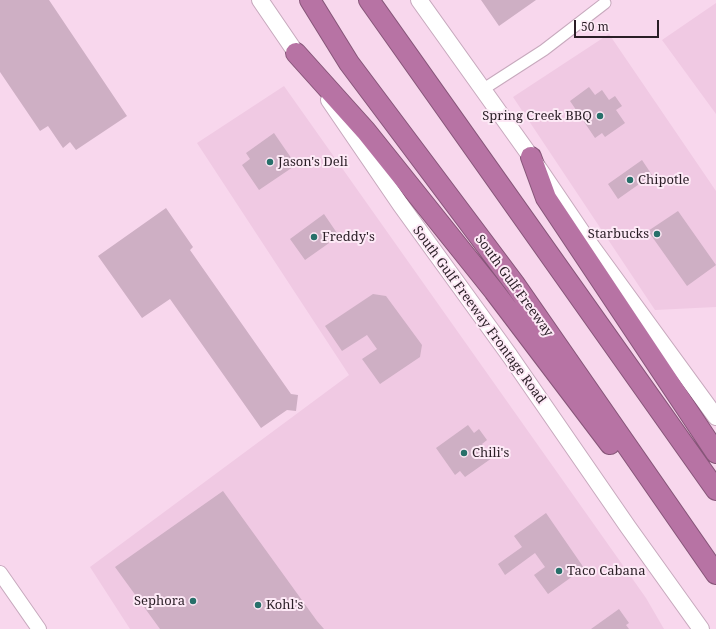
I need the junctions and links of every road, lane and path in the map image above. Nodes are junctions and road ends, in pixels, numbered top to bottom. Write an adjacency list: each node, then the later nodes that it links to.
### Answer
1 (260, 0): 6 (main road, South Gulf Freeway Frontage Road)
2 (310, 0): 12 (highway, South Gulf Freeway)
3 (369, 0): 11 (highway)
4 (419, 0): 7 (main road)
5 (605, 3): 7 (street)
6 (296, 53): 12 (highway); 16 (main road, South Gulf Freeway Frontage Road)
7 (482, 90): 8 (main road)
8 (531, 157): 9 (main road); 10 (highway)
9 (716, 417)
10 (716, 453)
11 (716, 490)
12 (700, 551): 14 (highway, South Gulf Freeway)
13 (0, 573): 15 (street)
14 (716, 574)
15 (39, 629)
16 (701, 629)

